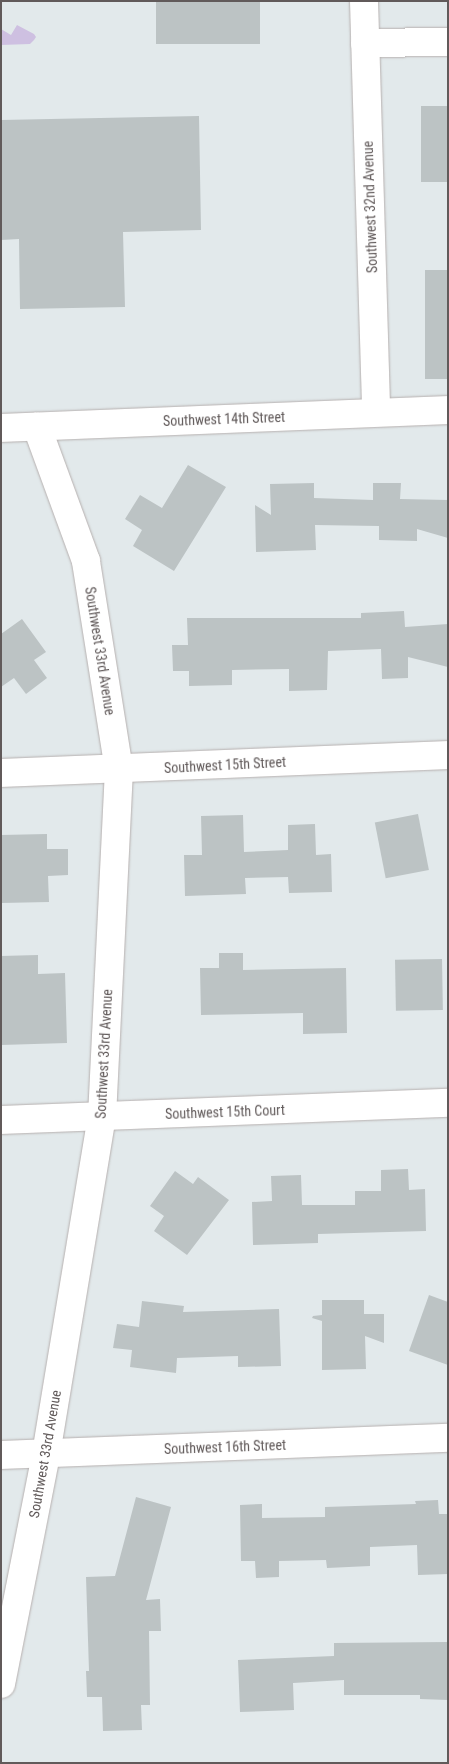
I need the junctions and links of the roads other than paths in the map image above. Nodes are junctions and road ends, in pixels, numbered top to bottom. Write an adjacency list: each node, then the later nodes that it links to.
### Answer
1 (364, 1): 3 (street, Southwest 32nd Avenue)
2 (448, 42): 3 (street)
3 (365, 43): 5 (street, Southwest 32nd Avenue)
4 (448, 410): 5 (street, Southwest 14th Street)
5 (376, 412): 6 (street, Southwest 14th Street)
6 (37, 427): 7 (street, Southwest 14th Street); 9 (street, Southwest 33rd Avenue)
7 (1, 428)
8 (448, 755): 9 (street, Southwest 15th Street)
9 (119, 770): 10 (street, Southwest 15th Street); 12 (street, Southwest 33rd Avenue)
10 (1, 773)
11 (448, 1103): 12 (street, Southwest 15th Court)
12 (102, 1117): 13 (street, Southwest 15th Court); 15 (street, Southwest 33rd Avenue)
13 (1, 1120)
14 (448, 1438): 15 (street, Southwest 16th Street)
15 (46, 1454): 16 (street, Southwest 16th Street); 17 (street, Southwest 33rd Avenue)
16 (1, 1455)
17 (1, 1684)

